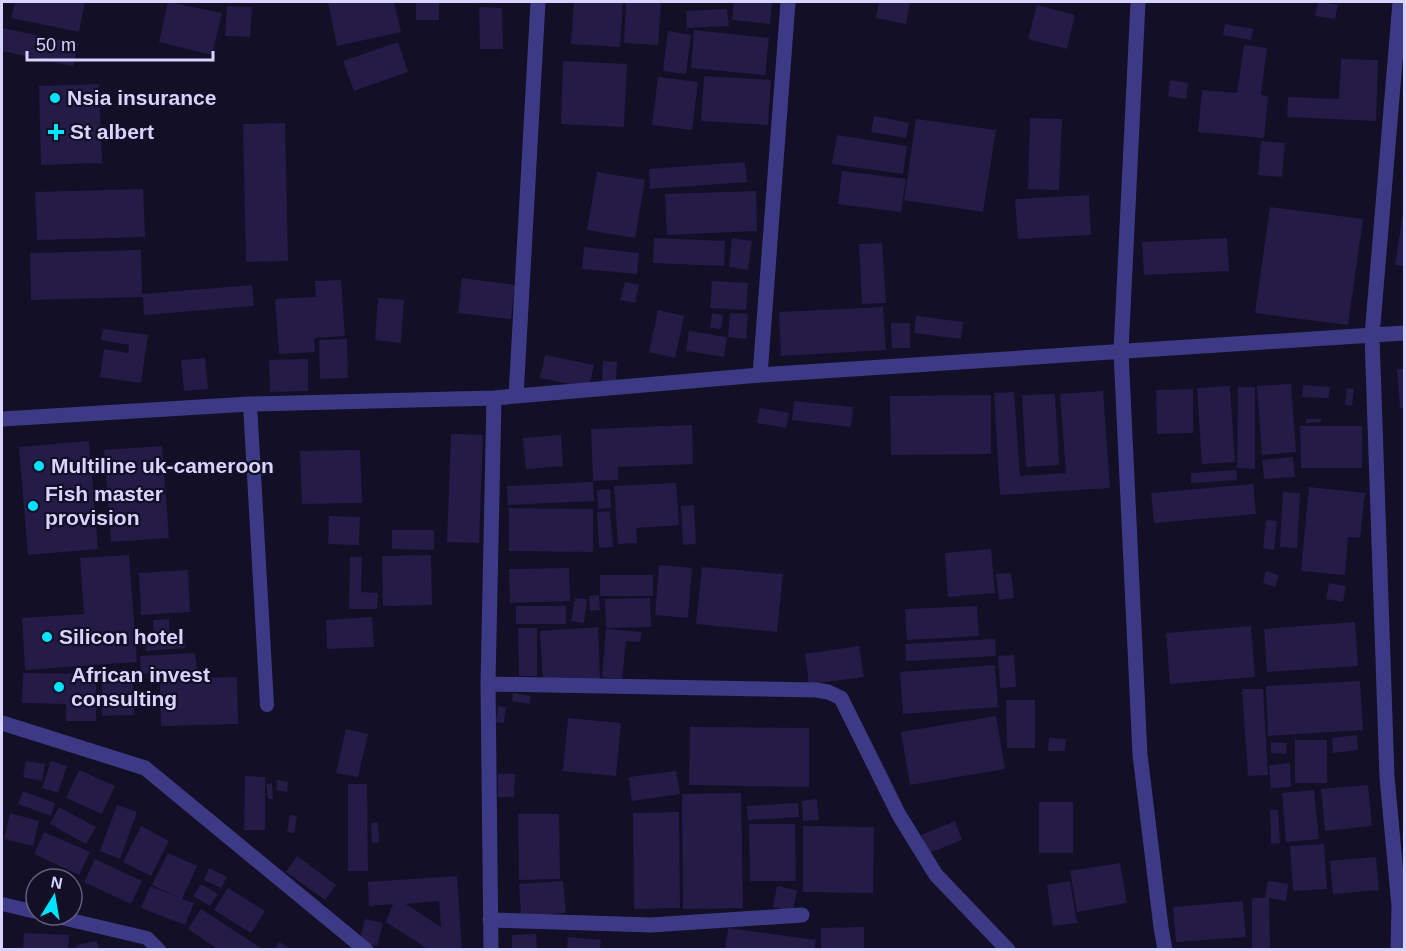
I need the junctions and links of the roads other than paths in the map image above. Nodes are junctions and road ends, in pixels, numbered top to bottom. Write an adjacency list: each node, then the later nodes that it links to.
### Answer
1 (538, 2): 9 (street)
2 (788, 2): 8 (street)
3 (1138, 2): 7 (street)
4 (1400, 2): 6 (street)
5 (1404, 333): 6 (street)
6 (1372, 336): 7 (street); 26 (street)
7 (1121, 351): 8 (street); 25 (street)
8 (760, 375): 9 (street)
9 (516, 396): 10 (street)
10 (494, 398): 11 (street); 13 (street)
11 (250, 404): 12 (street); 14 (lane)
12 (2, 419)
13 (488, 684): 19 (street); 24 (street)
14 (267, 705)
15 (2, 723): 22 (street)
16 (2, 904): 17 (lane)
17 (24, 909)
18 (802, 915): 19 (street)
19 (490, 920): 23 (street)
20 (84, 923): 21 (lane)
21 (159, 950)
22 (366, 950)
23 (491, 950)
24 (1008, 950)
25 (1165, 950)
26 (1398, 950)

